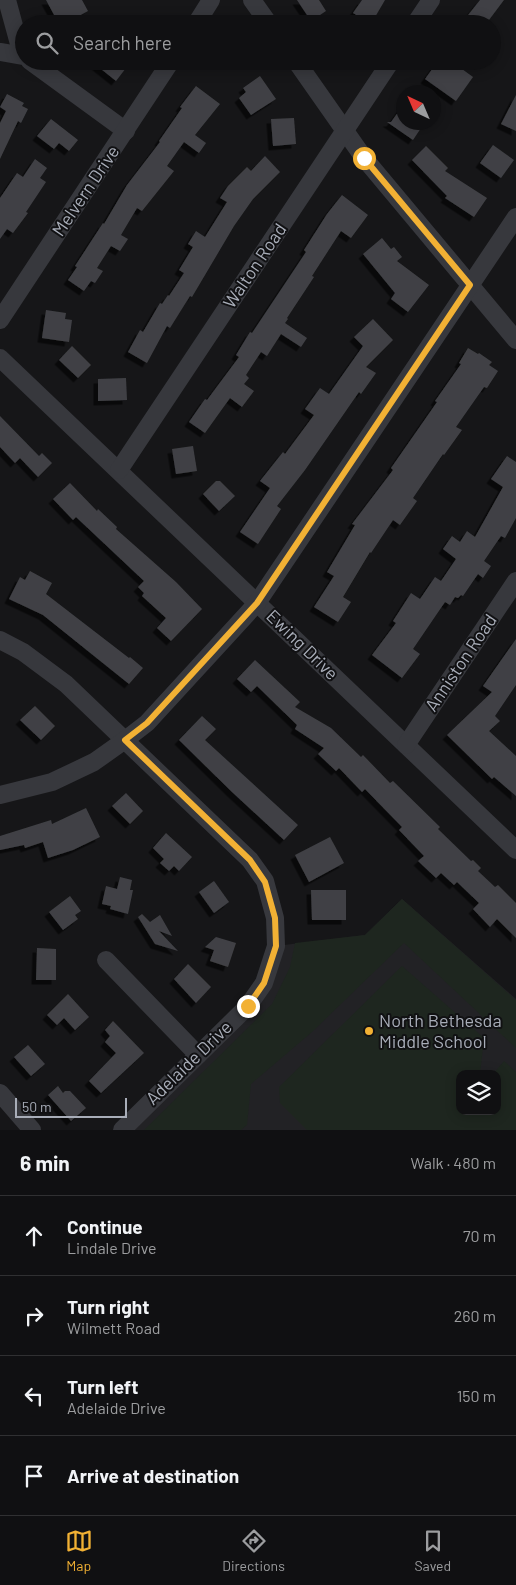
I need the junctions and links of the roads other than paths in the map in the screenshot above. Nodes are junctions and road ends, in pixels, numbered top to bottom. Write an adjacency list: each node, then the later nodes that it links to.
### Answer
1 (7, 0): 8 (street)
2 (211, 0): 5 (street)
3 (252, 0): 6 (street)
4 (431, 0): 7 (street)
5 (202, 15)
6 (263, 15)
7 (422, 15)
8 (15, 26)
9 (0, 52): 10 (street)
10 (15, 56)
11 (42, 70): 16 (street)
12 (166, 70): 16 (street, Melvern Drive)
13 (302, 70): 15 (street)
14 (384, 70): 15 (street, Walton Road)
15 (345, 130): 18 (street); 22 (street, Walton Road)
16 (126, 131): 19 (street, Melvern Drive)
17 (516, 217): 18 (street)
18 (470, 285): 20 (street); 24 (street)
19 (0, 320)
20 (516, 340)
21 (0, 358): 22 (street, Ewing Drive)
22 (119, 470): 24 (street, Ewing Drive)
23 (516, 581): 27 (street, Anniston Road)
24 (257, 603): 26 (street); 27 (street, Ewing Drive)
25 (0, 640): 26 (street, Adelaide Drive)
26 (125, 740): 28 (street); 31 (street, Adelaide Drive)
27 (406, 745): 29 (street, Ewing Drive)
28 (0, 795)
29 (516, 850)
30 (106, 960): 31 (street)
31 (198, 1055): 34 (street, Adelaide Drive)
32 (0, 1093): 33 (street)
33 (32, 1130)
34 (122, 1130)

